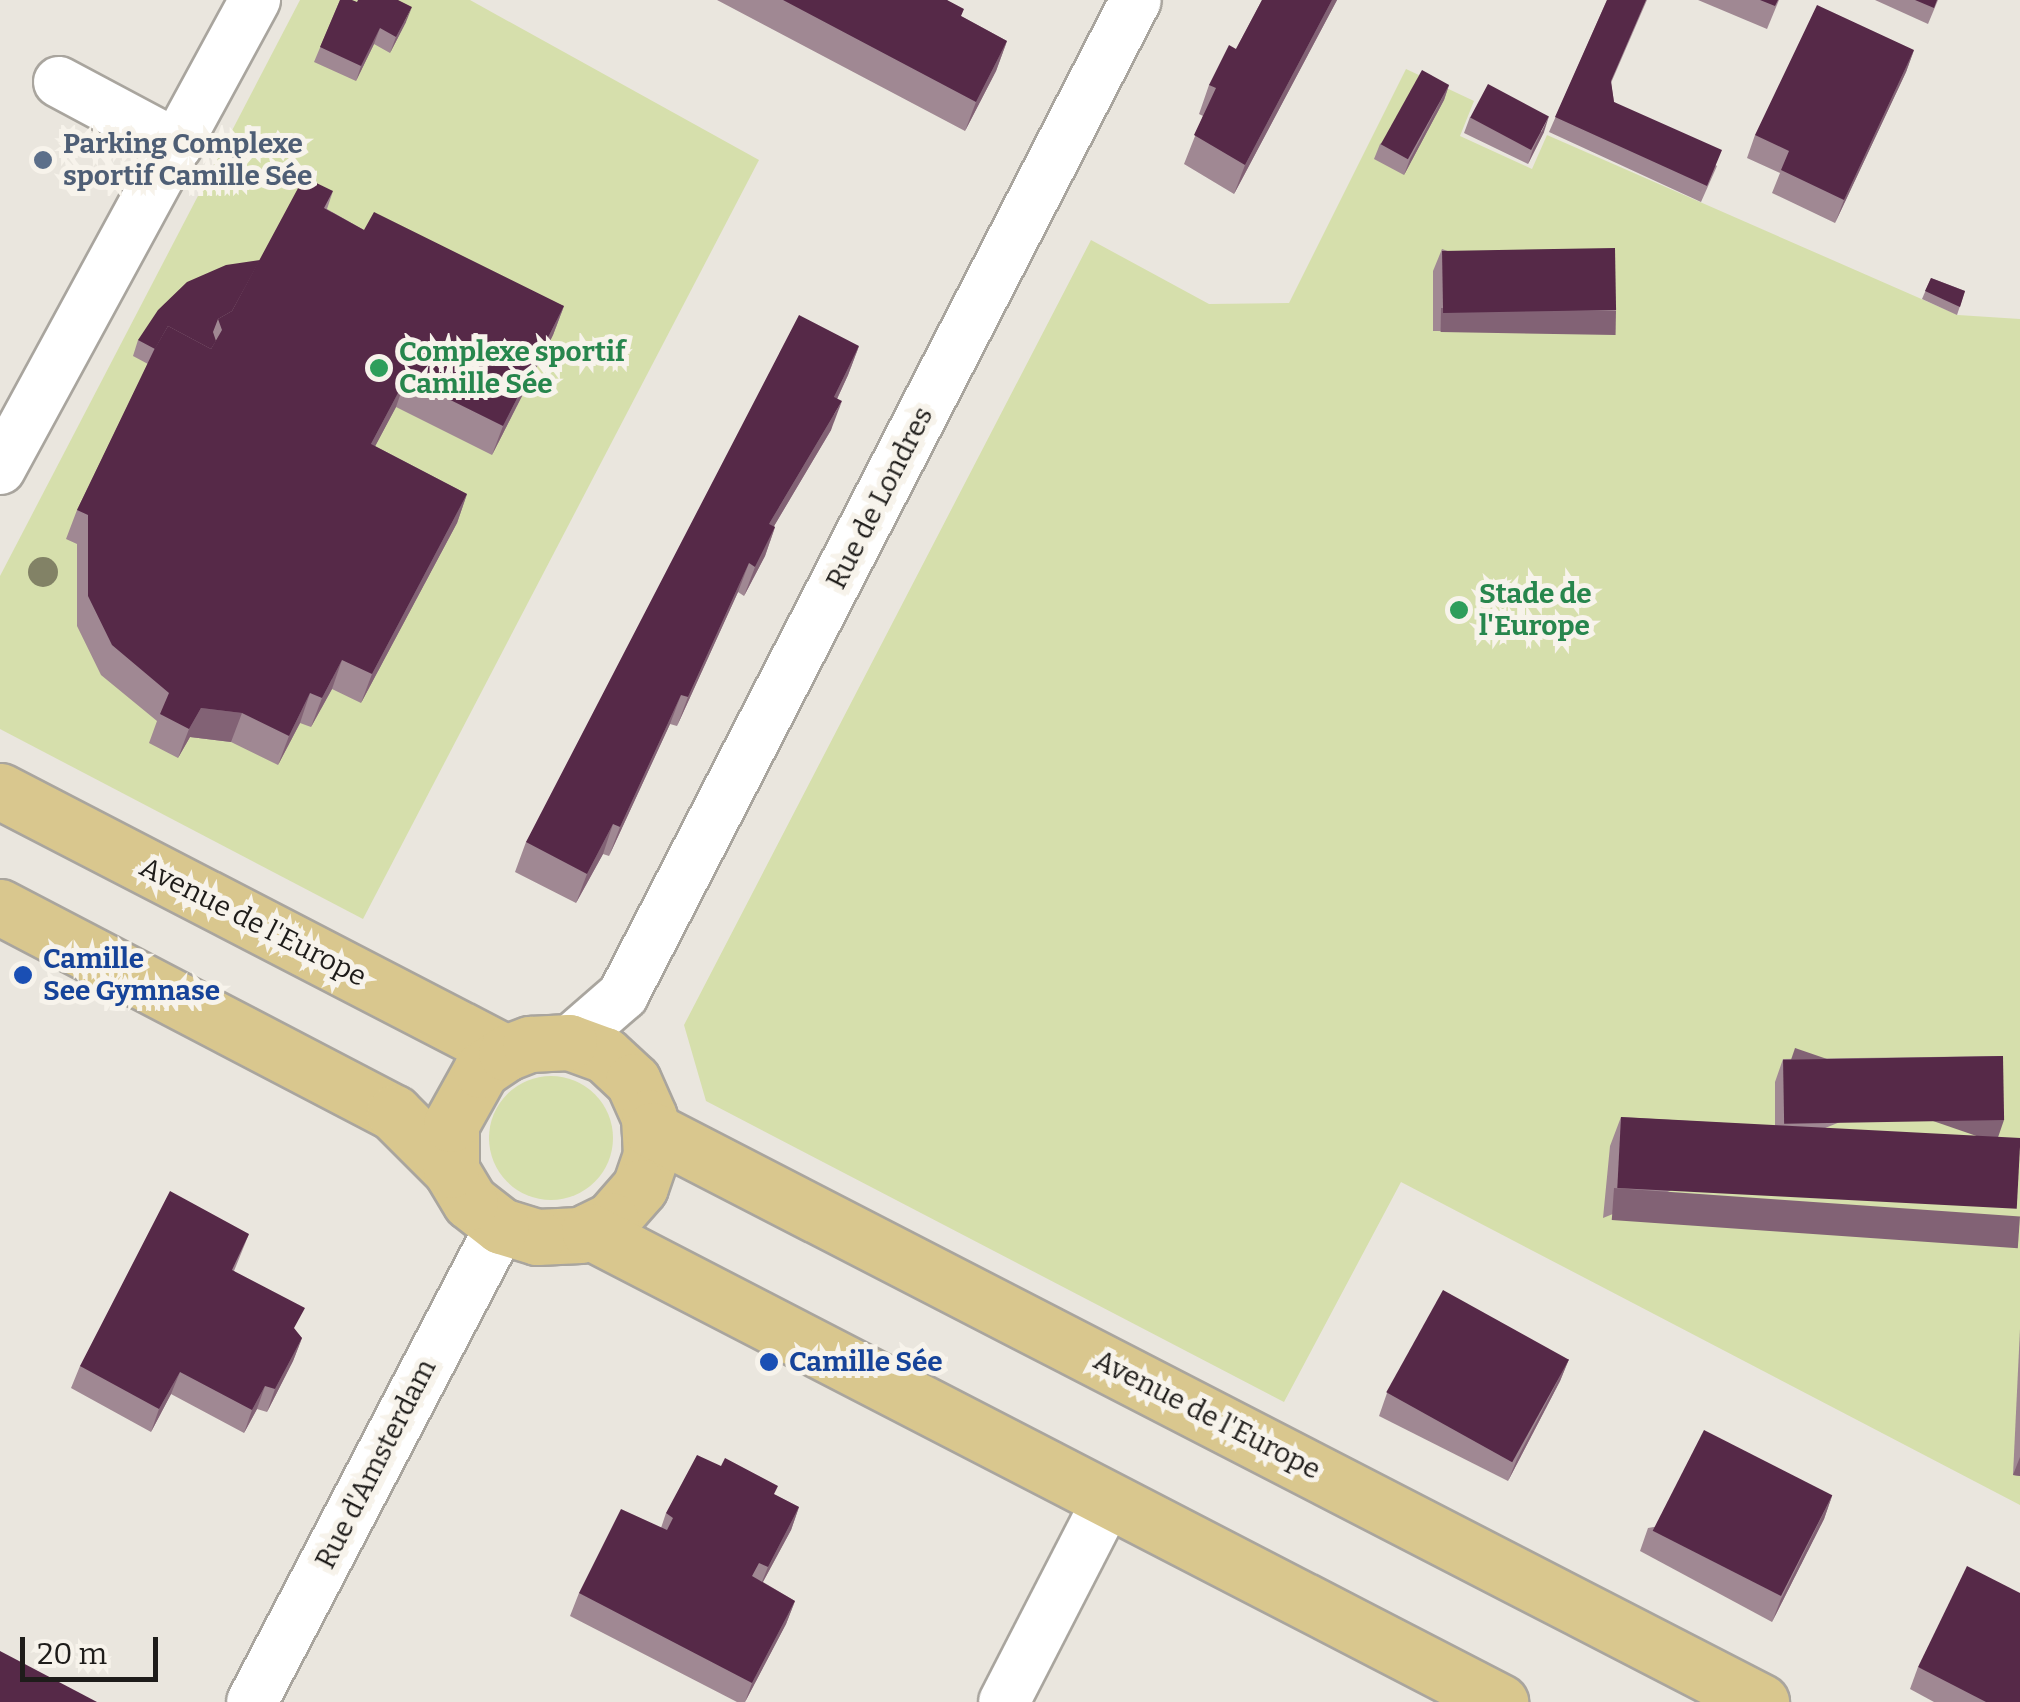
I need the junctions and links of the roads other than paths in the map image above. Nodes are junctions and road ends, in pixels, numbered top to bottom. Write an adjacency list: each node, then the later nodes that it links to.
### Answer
1 (255, 0): 4 (street)
2 (1136, 0): 8 (street, Rue de Londres)
3 (59, 82): 4 (street)
4 (177, 145): 5 (street)
5 (0, 469)
6 (0, 791): 10 (main road, Avenue de l'Europe)
7 (0, 907): 13 (main road)
8 (623, 995): 9 (street, Rue de Londres); 11 (street, Rue de Londres)
9 (569, 1042): 10 (main road); 11 (main road)
10 (506, 1053): 13 (main road)
11 (618, 1068): 12 (main road)
12 (652, 1130): 15 (main road); 20 (main road, Avenue de l'Europe)
13 (451, 1170): 14 (main road)
14 (501, 1226): 15 (main road); 17 (street, Rue d'Amsterdam)
15 (590, 1231): 16 (main road)
16 (1108, 1500): 18 (street); 19 (main road)
17 (252, 1702)
18 (1004, 1702)
19 (1500, 1702)
20 (1761, 1702)

